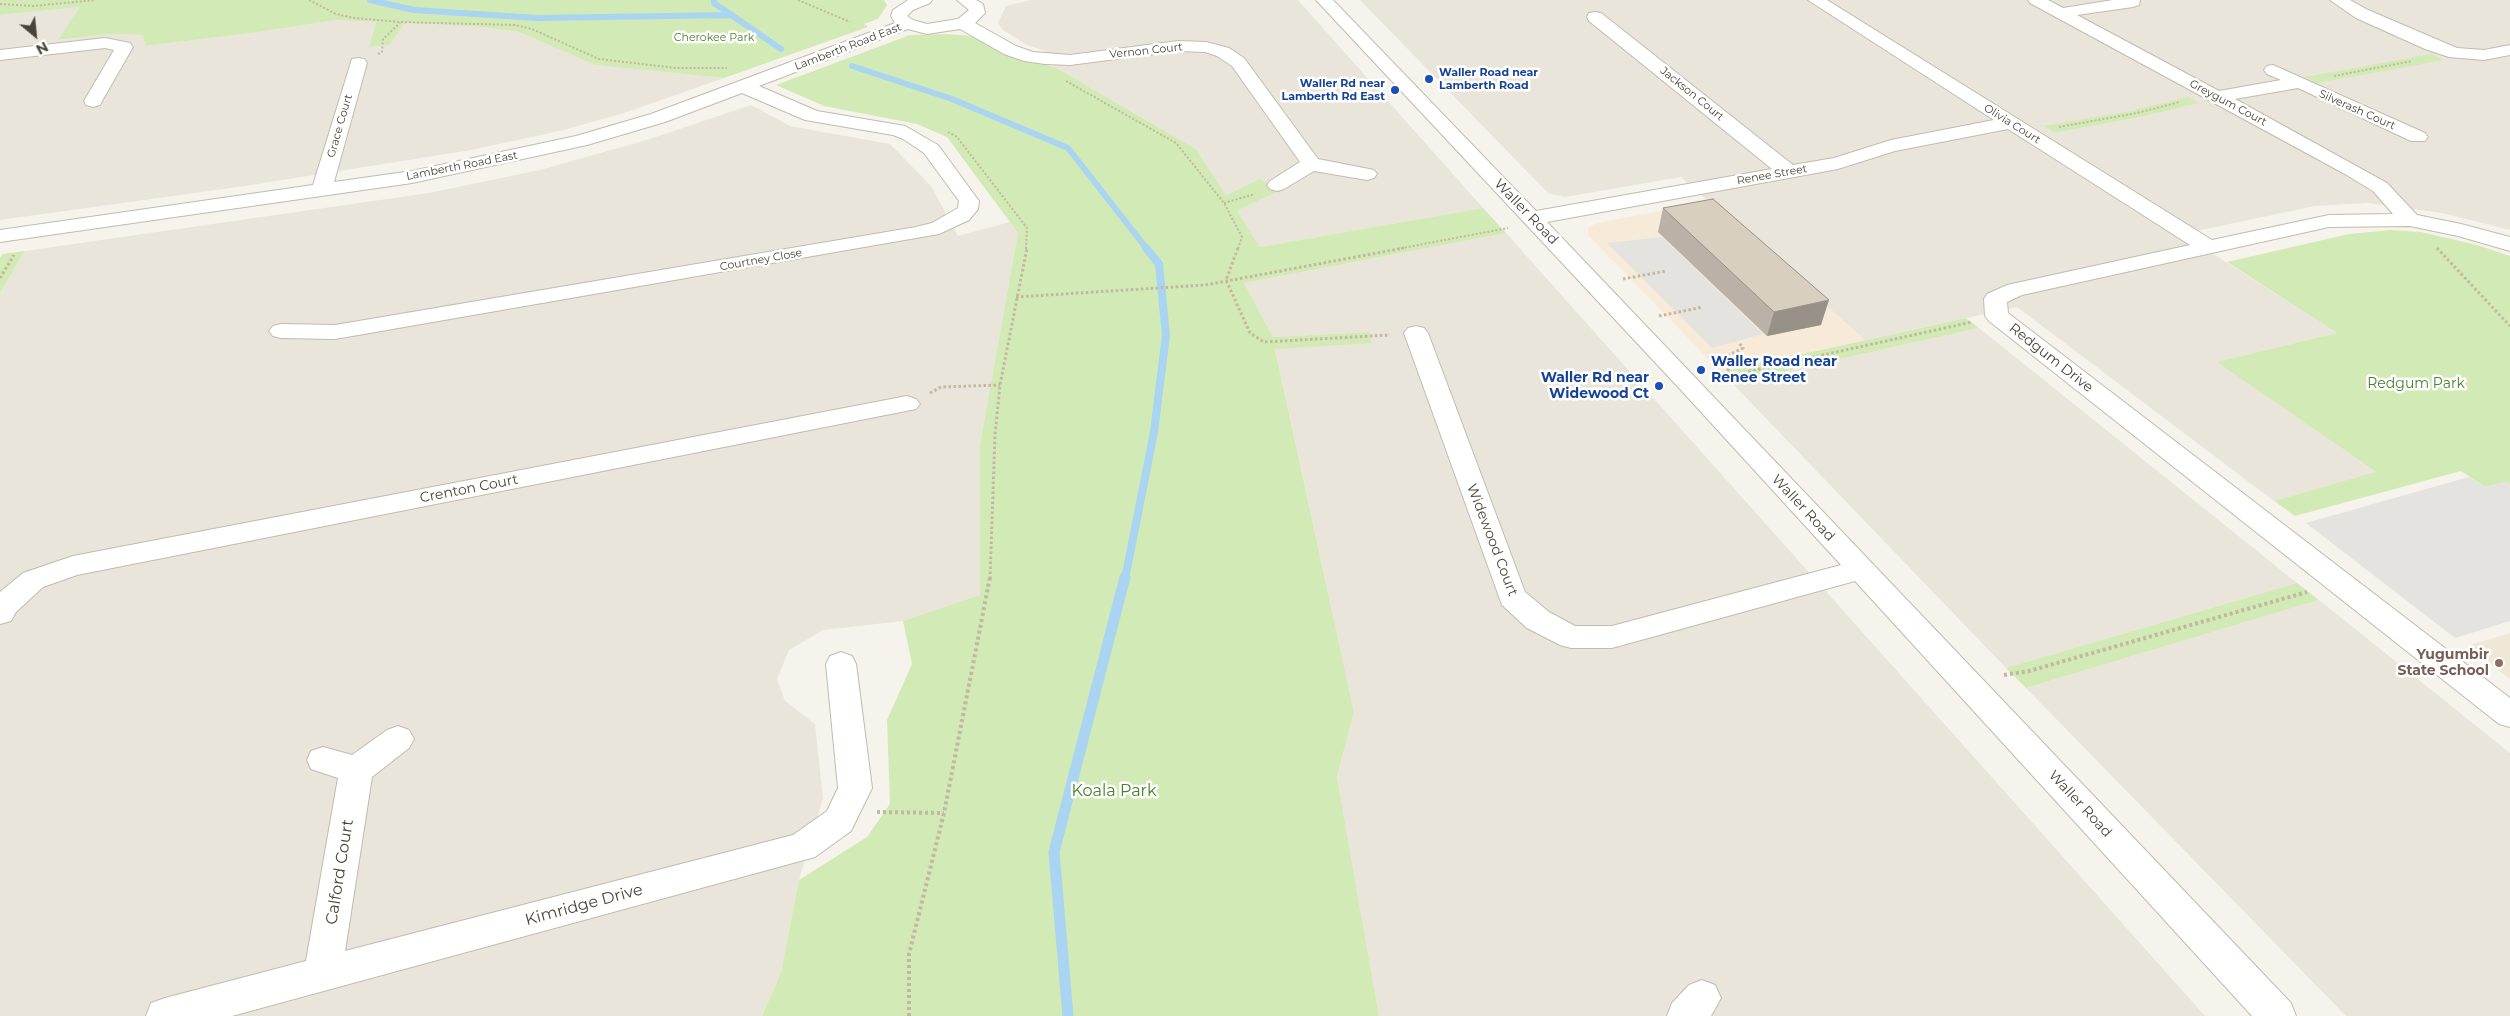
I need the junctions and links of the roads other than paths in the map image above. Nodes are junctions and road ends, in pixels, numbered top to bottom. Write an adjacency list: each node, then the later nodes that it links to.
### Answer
1 (1816, 0): 20 (street, Olivia Court)
2 (2036, 0): 8 (street, Greygum Court)
3 (2338, 0): 12 (street)
4 (918, 1): 11 (street)
5 (973, 1): 10 (street)
6 (1326, 1): 28 (street, Waller Road)
7 (2138, 3): 8 (street)
8 (2060, 13): 18 (street, Greygum Court)
9 (1595, 17): 23 (street, Jackson Court)
10 (963, 23): 11 (street); 22 (street, Vernon Court)
11 (907, 24): 17 (street, Lamberth Road East)
12 (2510, 50)
13 (0, 55): 19 (street)
14 (358, 63): 26 (street, Grace Court)
15 (2273, 70): 16 (street, Silverash Court)
16 (2297, 82): 18 (street); 21 (street, Silverash Court)
17 (746, 86): 26 (street, Lamberth Road East); 32 (street, Courtney Close)
18 (2217, 97): 27 (street, Greygum Court)
19 (93, 101)
20 (2018, 128): 23 (street, Renee Street); 31 (street, Olivia Court)
21 (2418, 137)
22 (1312, 164): 24 (street); 25 (street)
23 (1789, 172): 28 (street, Renee Street)
24 (1367, 174)
25 (1277, 185)
26 (322, 190): 29 (street, Lamberth Road East)
27 (2410, 220): 30 (street, Redgum Drive); 31 (street, Redgum Drive)
28 (1520, 223): 35 (street, Waller Road)
29 (0, 236)
30 (2510, 244)
31 (2208, 247): 38 (street, Redgum Drive)
32 (281, 331)
33 (1416, 333): 35 (street, Widewood Court)
34 (907, 404): 36 (street, Crenton Court)
35 (1860, 570): 44 (street, Waller Road)
36 (0, 613)
37 (841, 664): 42 (street, Kimridge Drive)
38 (2510, 715)
39 (398, 739): 41 (street)
40 (323, 760): 41 (street)
41 (356, 770): 42 (street, Calford Court)
42 (323, 974): 43 (street, Kimridge Drive)
43 (165, 1016)
44 (2277, 1016)

